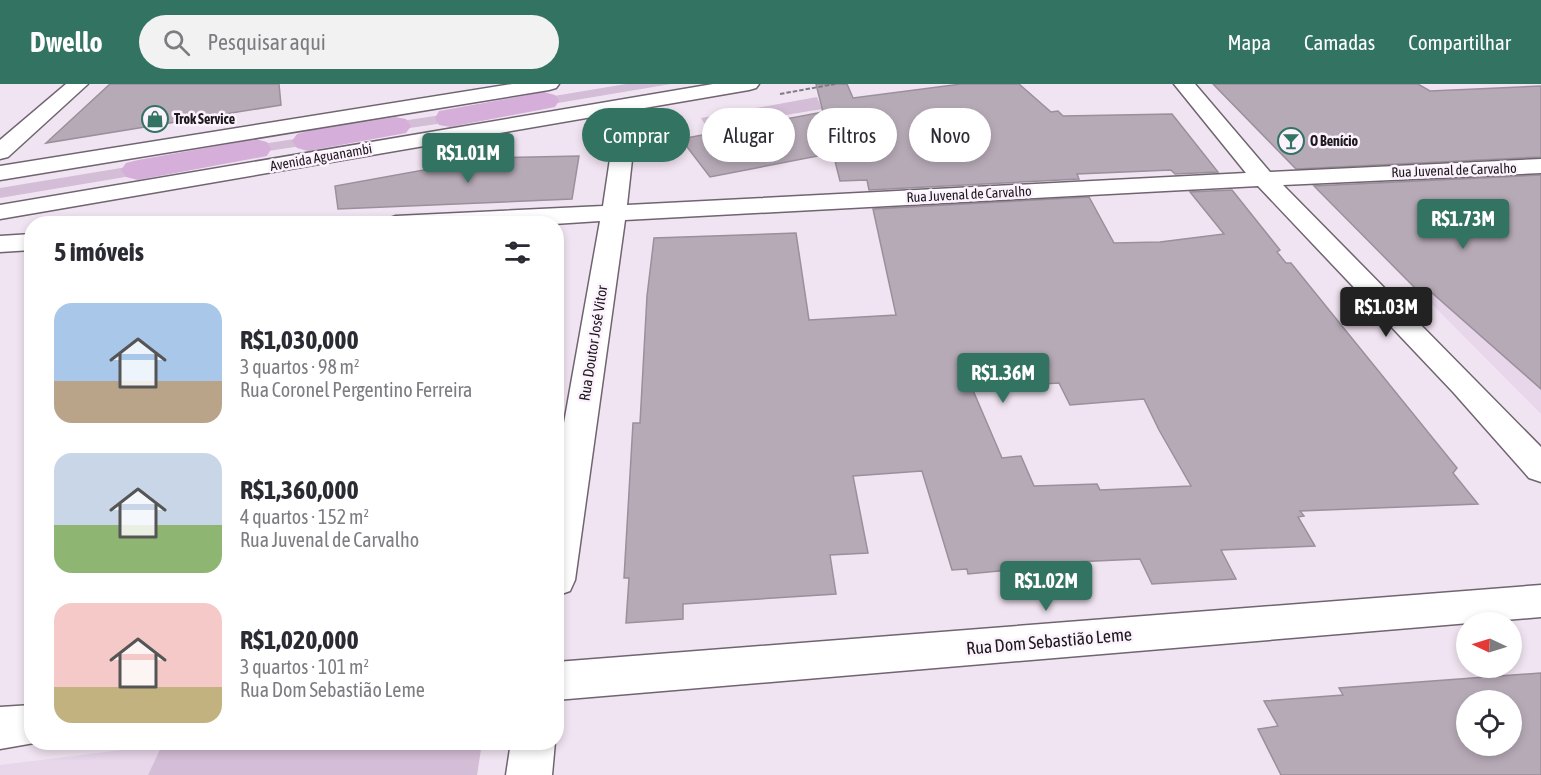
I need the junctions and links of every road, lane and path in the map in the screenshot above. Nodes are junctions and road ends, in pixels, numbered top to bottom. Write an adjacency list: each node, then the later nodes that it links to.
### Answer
1 (78, 84): 6 (street)
2 (549, 84): 8 (street)
3 (749, 84): 5 (street, Avenida Aguanambi)
4 (1184, 84): 9 (street)
5 (628, 105): 10 (street, Avenida Aguanambi); 11 (street, Rua Doutor José Vitor)
6 (0, 152)
7 (1541, 166): 9 (street, Rua Juvenal de Carvalho)
8 (0, 173)
9 (1263, 178): 11 (street, Rua Juvenal de Carvalho); 15 (street)
10 (0, 212)
11 (614, 214): 12 (street, Rua Juvenal de Carvalho); 16 (street, Rua Doutor José Vitor)
12 (564, 216)
13 (24, 242): 14 (street)
14 (0, 244)
15 (1541, 470)
16 (564, 530)
17 (1541, 601): 18 (street, Rua Dom Sebastião Leme)
18 (564, 680)
19 (24, 726): 20 (street)
20 (0, 728)
21 (532, 750): 22 (street)
22 (529, 775)

